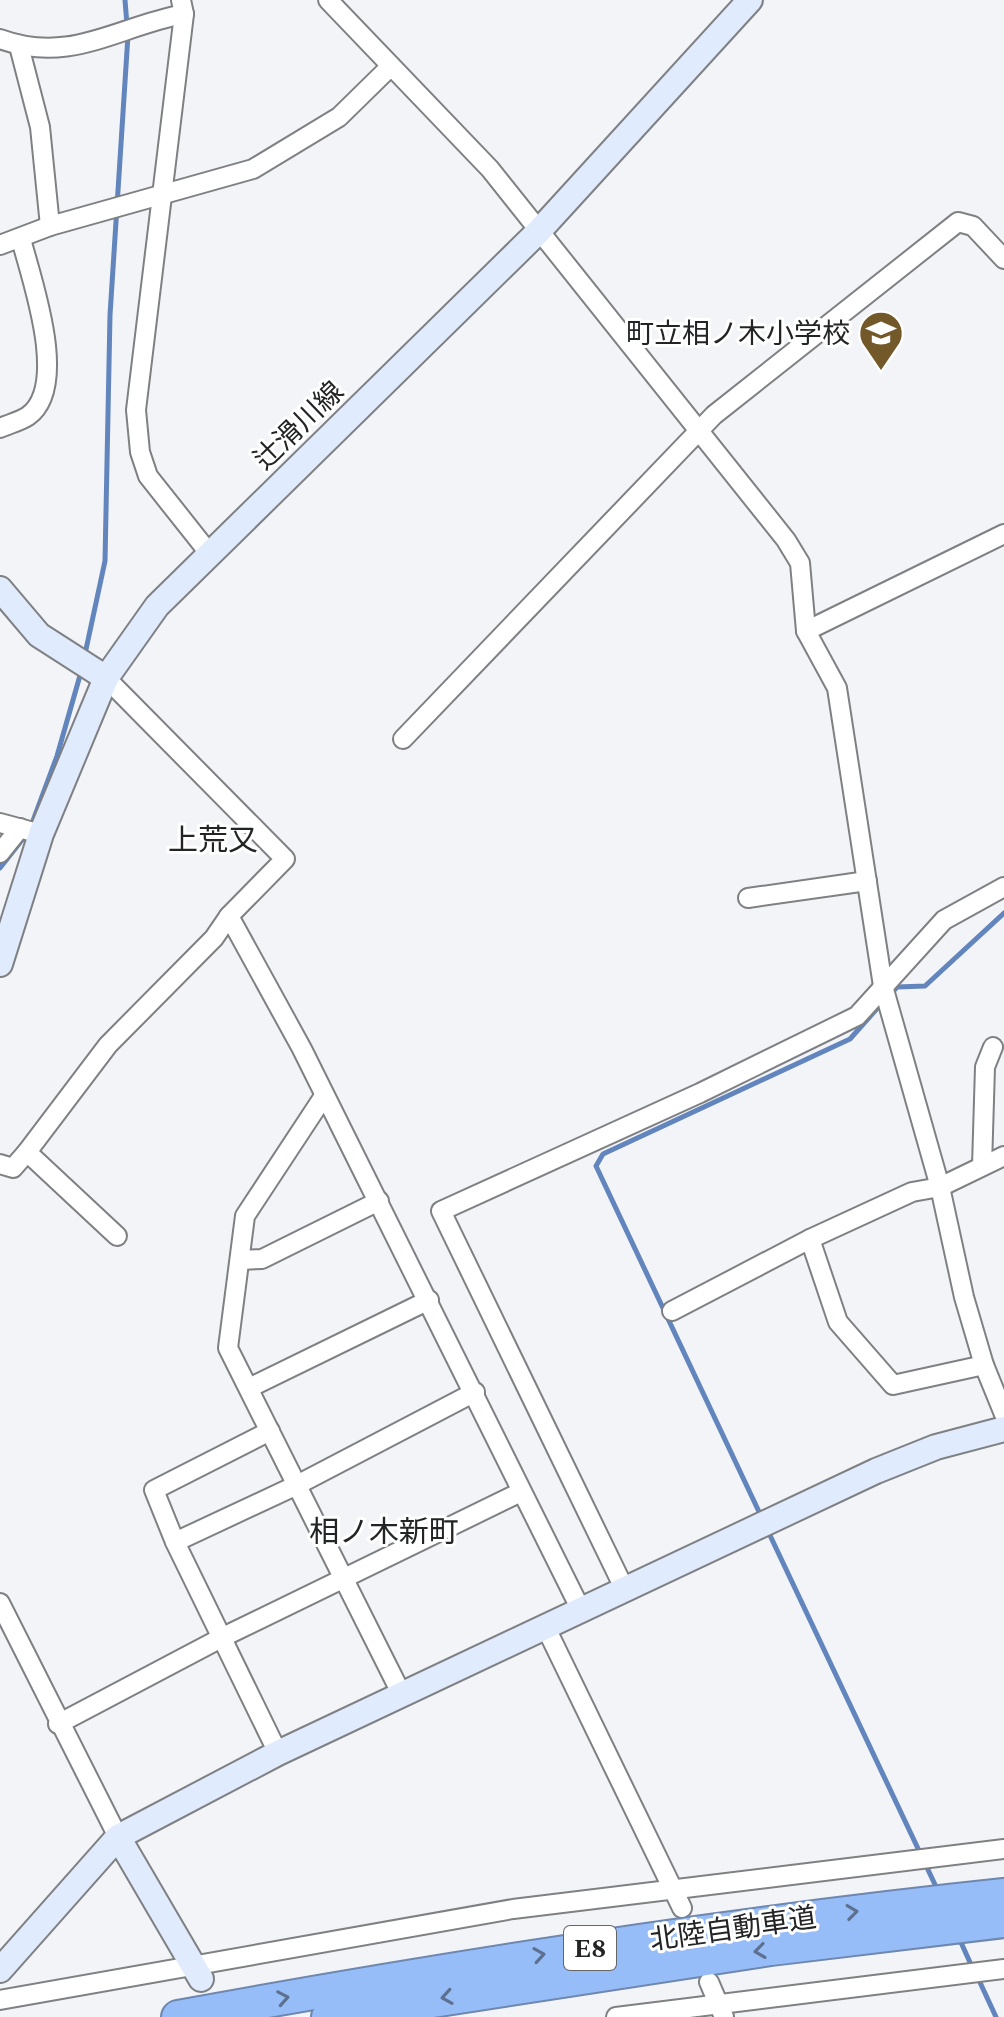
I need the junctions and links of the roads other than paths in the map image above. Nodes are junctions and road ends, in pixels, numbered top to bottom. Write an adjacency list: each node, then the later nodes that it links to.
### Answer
1 (328, 0): 7 (street)
2 (750, 0): 10 (street, 辻滑川線)
3 (182, 7): 4 (street); 8 (street)
4 (157, 9): 6 (street)
5 (0, 39): 6 (street)
6 (19, 46): 9 (street)
7 (391, 66): 8 (street); 10 (street)
8 (164, 193): 9 (street); 17 (street)
9 (50, 226): 11 (street)
10 (539, 231): 15 (street); 17 (street, 辻滑川線)
11 (21, 239): 12 (street); 14 (street)
12 (0, 245)
13 (1004, 259): 15 (street)
14 (0, 428)
15 (700, 431): 19 (street); 21 (street)
16 (1004, 534): 19 (street)
17 (209, 553): 20 (street, 辻滑川線)
18 (4, 603): 20 (street)
19 (806, 631): 25 (street)
20 (106, 678): 23 (street, 辻滑川線); 28 (street)
21 (403, 739)
22 (0, 823): 23 (street)
23 (30, 831): 24 (street); 29 (street, 辻滑川線)
24 (0, 853)
25 (867, 881): 27 (street); 30 (street)
26 (1004, 887): 30 (street)
27 (748, 898)
28 (229, 916): 32 (street); 33 (street)
29 (0, 964)
30 (883, 986): 37 (street); 54 (street)
31 (993, 1047): 36 (street)
32 (324, 1096): 38 (street); 41 (street)
33 (27, 1152): 35 (street); 39 (street)
34 (1004, 1156): 36 (street)
35 (0, 1164)
36 (982, 1166): 37 (street)
37 (940, 1187): 40 (street); 44 (street)
38 (379, 1201): 41 (street); 42 (street)
39 (117, 1236)
40 (810, 1239): 43 (street); 44 (street)
41 (240, 1260): 45 (street)
42 (429, 1300): 45 (street); 46 (street)
43 (672, 1311)
44 (984, 1365): 47 (street)
45 (249, 1388): 49 (street)
46 (475, 1392): 50 (street); 51 (street)
47 (1004, 1414)
48 (1004, 1429): 54 (street)
49 (270, 1431): 50 (street); 52 (street)
50 (297, 1485): 52 (street); 53 (street)
51 (521, 1492): 53 (street); 56 (street)
52 (175, 1542): 58 (street)
53 (343, 1578): 58 (street); 59 (street)
54 (625, 1590): 56 (street)
55 (0, 1603): 60 (street)
56 (581, 1610): 57 (street)
57 (546, 1628): 59 (street); 64 (street)
58 (223, 1637): 60 (street); 61 (street)
59 (402, 1695): 61 (street)
60 (58, 1724): 62 (street)
61 (278, 1753): 62 (street)
62 (118, 1837): 69 (street); 70 (street)
63 (1004, 1849): 64 (street)
64 (669, 1887): 66 (street); 70 (street)
65 (1004, 1895): 74 (highway, 北陸自動車道 / E8, one-way to 65)
66 (682, 1908)
67 (1004, 1921): 75 (highway, 北陸自動車道 / E8, one-way to 75)
68 (1004, 1969): 73 (street)
69 (0, 1970)
70 (198, 1973): 72 (street)
71 (709, 1982): 73 (street)
72 (0, 2000)
73 (720, 2010): 76 (street)
74 (178, 2017)
75 (328, 2017)
76 (616, 2017)

